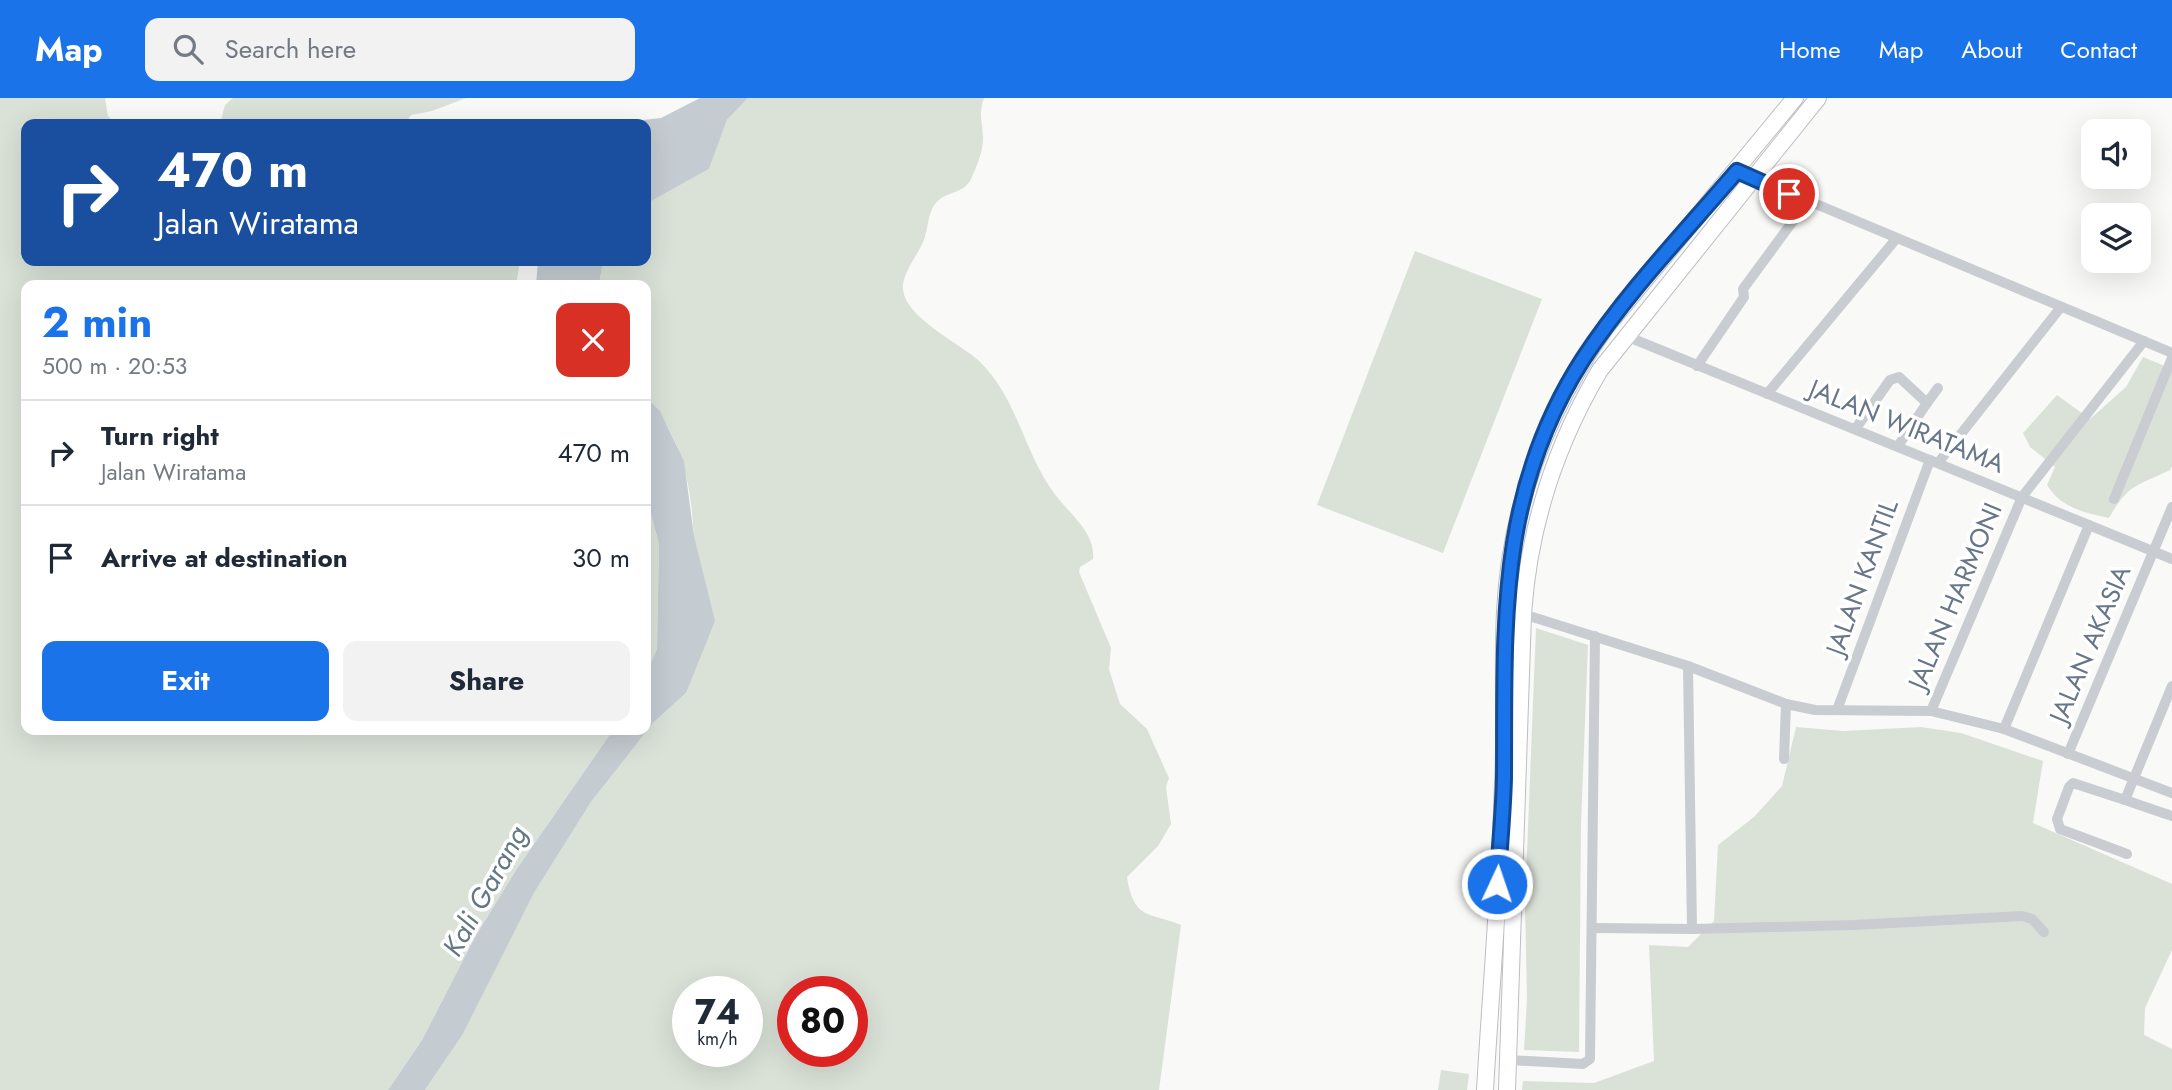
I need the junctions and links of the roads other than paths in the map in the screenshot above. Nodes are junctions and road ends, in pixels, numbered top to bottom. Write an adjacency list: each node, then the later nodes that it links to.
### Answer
1 (1796, 98): 3 (highway)
2 (1818, 98): 3 (highway)
3 (1744, 175): 4 (street); 7 (highway); 36 (highway)
4 (1807, 202): 5 (street); 10 (street)
5 (1896, 239): 6 (street); 12 (street)
6 (2061, 307): 8 (street); 16 (street, JALAN KANTIL)
7 (1626, 336): 10 (street, JALAN WIRATAMA); 23 (highway)
8 (2144, 341): 9 (street); 17 (street, JALAN HARMONI)
9 (2172, 355): 18 (street)
10 (1698, 366): 12 (street, JALAN WIRATAMA)
11 (1938, 388): 13 (street)
12 (1768, 394): 14 (street, JALAN WIRATAMA)
13 (1927, 403): 14 (street); 15 (street)
14 (1856, 428): 15 (street, JALAN WIRATAMA)
15 (1898, 446): 16 (street, JALAN WIRATAMA)
16 (1934, 462): 17 (street, JALAN WIRATAMA); 28 (street, JALAN KANTIL)
17 (2022, 497): 20 (street, JALAN WIRATAMA); 29 (street, JALAN HARMONI)
18 (2114, 499)
19 (2172, 508): 21 (street, JALAN AKASIA)
20 (2089, 525): 21 (street, JALAN WIRATAMA); 30 (street)
21 (2154, 551): 22 (street, JALAN WIRATAMA); 31 (street, JALAN AKASIA)
22 (2172, 559)
23 (1522, 614): 24 (street); 36 (highway)
24 (1595, 636): 25 (street); 39 (street)
25 (1688, 666): 27 (street); 40 (street)
26 (2172, 686): 33 (street)
27 (1786, 704): 28 (street); 32 (street)
28 (1837, 710): 29 (street)
29 (1931, 711): 30 (street)
30 (2004, 729): 31 (street)
31 (2068, 754): 33 (street)
32 (1784, 759)
33 (2133, 778): 34 (street); 35 (street)
34 (2172, 793)
35 (2125, 800): 37 (street); 38 (street)
36 (1509, 804): 42 (highway); 43 (highway)
37 (2172, 816)
38 (2127, 854)
39 (1593, 928): 40 (street); 42 (street)
40 (1692, 929): 41 (street)
41 (2044, 932)
42 (1508, 1060): 44 (highway)
43 (1485, 1090)
44 (1507, 1090)

